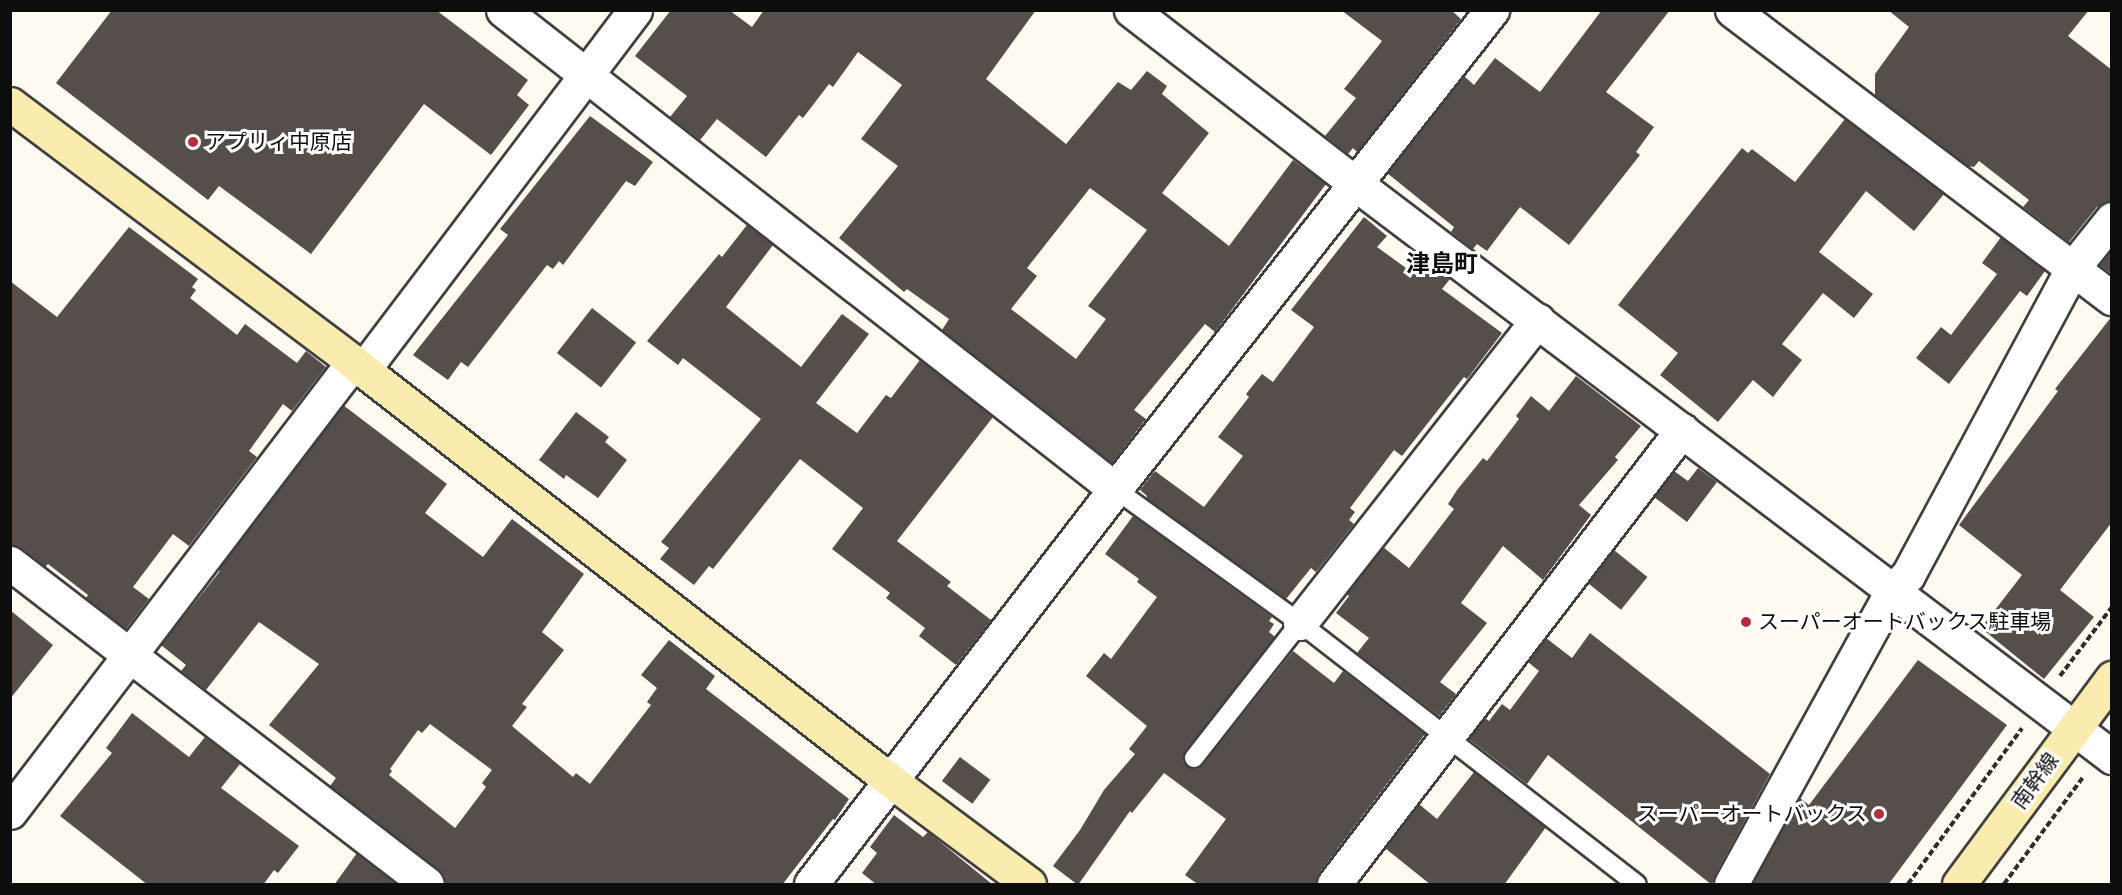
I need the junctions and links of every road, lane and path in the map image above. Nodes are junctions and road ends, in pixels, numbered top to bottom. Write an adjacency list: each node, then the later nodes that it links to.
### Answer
1 (503, 10): 6 (street)
2 (635, 10): 6 (street)
3 (1131, 10): 8 (street)
4 (1492, 10): 8 (street)
5 (1732, 10): 10 (street)
6 (587, 74): 13 (street); 15 (street)
7 (10, 104): 13 (street)
8 (1356, 184): 12 (street); 15 (street)
9 (2112, 219): 10 (street)
10 (2072, 269): 11 (street); 17 (street)
11 (2112, 298)
12 (1538, 320): 14 (street); 19 (street)
13 (358, 366): 20 (street); 27 (street)
14 (1682, 430): 17 (street); 24 (street)
15 (1115, 489): 19 (lane); 27 (street)
16 (10, 563): 20 (street)
17 (1892, 591): 22 (street); 34 (street)
18 (2112, 607): 22 (path)
19 (1300, 623): 24 (lane); 26 (lane)
20 (129, 654): 28 (street); 29 (street)
21 (2112, 678): 23 (street, 南幹線)
22 (2041, 702): 23 (street); 35 (path)
23 (2074, 729): 25 (street); 36 (street, 南幹線)
24 (1446, 737): 32 (street); 33 (lane)
25 (2107, 754): 37 (path)
26 (1194, 758)
27 (891, 781): 30 (street); 31 (street)
28 (10, 812)
29 (427, 885)
30 (811, 885)
31 (1029, 885)
32 (1334, 885)
33 (1637, 885)
34 (1731, 885)
35 (1908, 885)
36 (1959, 885)
37 (2004, 885)

